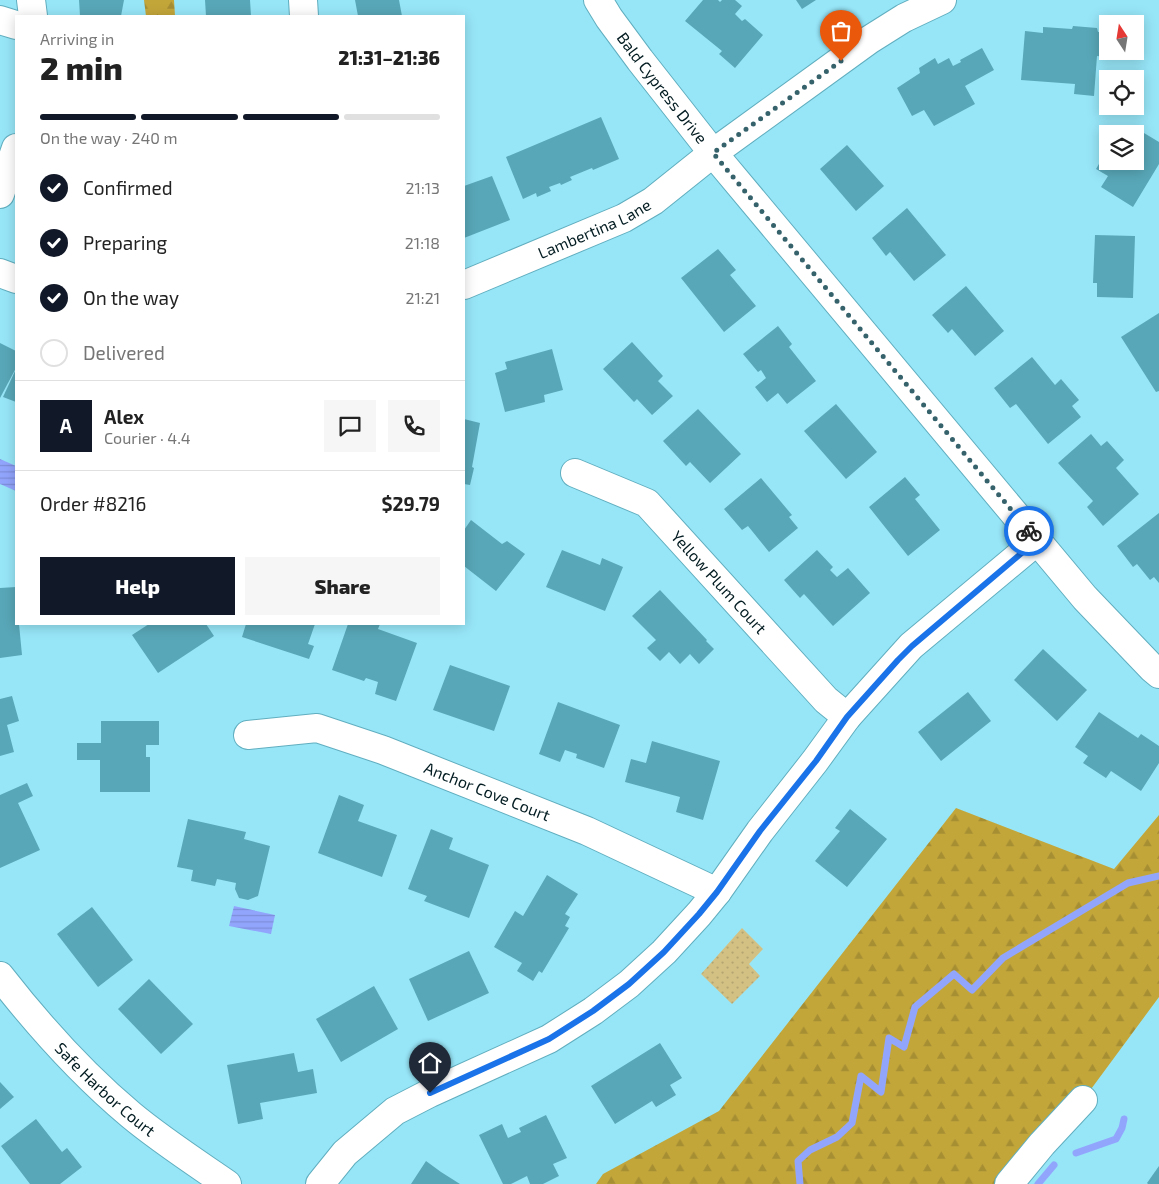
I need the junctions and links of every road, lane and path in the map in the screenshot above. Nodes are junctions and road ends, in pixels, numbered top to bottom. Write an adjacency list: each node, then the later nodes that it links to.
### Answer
1 (31, 0): 5 (street)
2 (303, 0): 6 (street)
3 (598, 0): 10 (street, Bald Cypress Drive)
4 (942, 0): 10 (street, Lambertina Lane)
5 (33, 15)
6 (304, 15)
7 (0, 20): 8 (street)
8 (15, 25)
9 (15, 151): 11 (street)
10 (713, 153): 14 (street, Lambertina Lane); 16 (street, Bald Cypress Drive)
11 (0, 194)
12 (0, 273): 13 (street)
13 (15, 279)
14 (465, 285)
15 (575, 473): 18 (street, Yellow Plum Court)
16 (1037, 540): 17 (street, Bald Cypress Drive); 18 (street)
17 (1159, 674)
18 (847, 717): 20 (street)
19 (248, 735): 20 (street, Anchor Cove Court)
20 (717, 892): 24 (street)
21 (0, 976): 23 (street, Safe Harbor Court)
22 (1083, 1100): 25 (street)
23 (227, 1184)
24 (320, 1184)
25 (1009, 1184)

